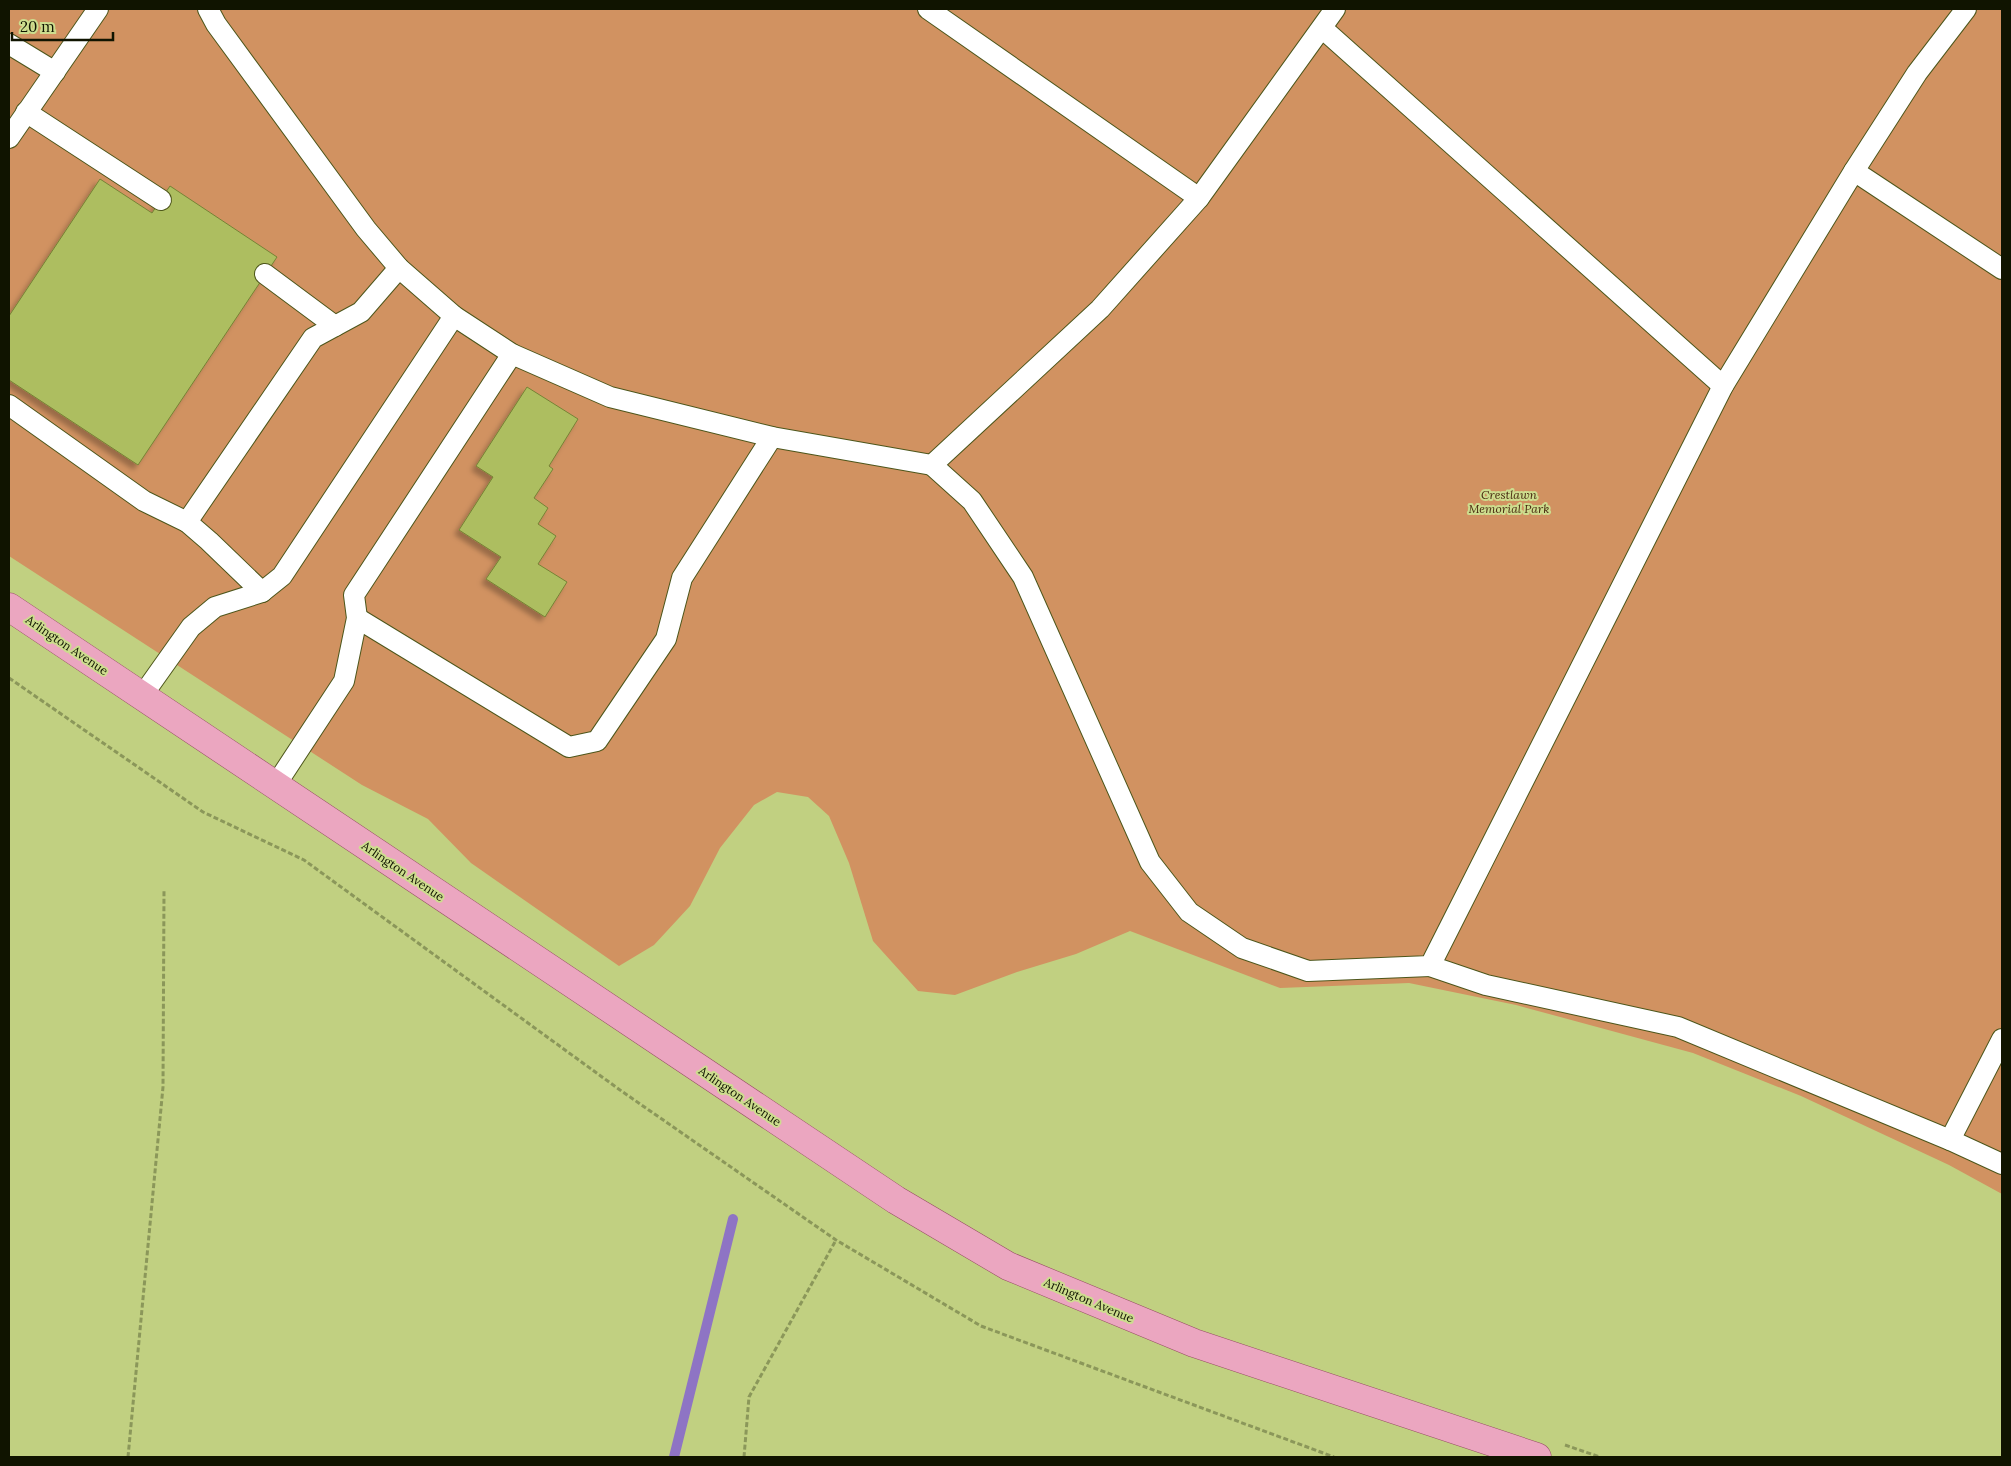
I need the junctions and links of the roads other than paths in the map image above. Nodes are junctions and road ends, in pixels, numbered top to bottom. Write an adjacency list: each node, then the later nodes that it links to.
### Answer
1 (98, 9): 8 (lane)
2 (208, 9): 14 (lane)
3 (928, 9): 12 (lane)
4 (1335, 9): 6 (lane)
5 (1966, 9): 11 (lane)
6 (1322, 28): 12 (lane); 20 (lane)
7 (9, 44): 8 (lane)
8 (55, 72): 9 (lane)
9 (26, 112): 10 (lane); 13 (lane)
10 (9, 138)
11 (1854, 170): 15 (lane); 20 (lane)
12 (1199, 198): 23 (lane)
13 (161, 200)
14 (399, 268): 17 (lane); 18 (lane)
15 (2002, 269)
16 (265, 274): 18 (lane)
17 (454, 316): 19 (lane); 25 (lane)
18 (335, 326): 24 (lane)
19 (512, 354): 22 (lane); 27 (lane)
20 (1723, 386): 30 (lane)
21 (9, 405): 24 (lane)
22 (772, 436): 23 (lane); 27 (lane)
23 (932, 465): 30 (lane)
24 (187, 522): 25 (lane)
25 (262, 592): 28 (lane)
26 (9, 606): 28 (main road, Arlington Avenue)
27 (357, 618): 29 (lane)
28 (142, 696): 29 (main road, Arlington Avenue)
29 (275, 786): 34 (main road, Arlington Avenue)
30 (1430, 966): 32 (lane)
31 (2002, 1039): 32 (lane)
32 (1950, 1140): 33 (lane)
33 (2002, 1164)
34 (1537, 1457)

